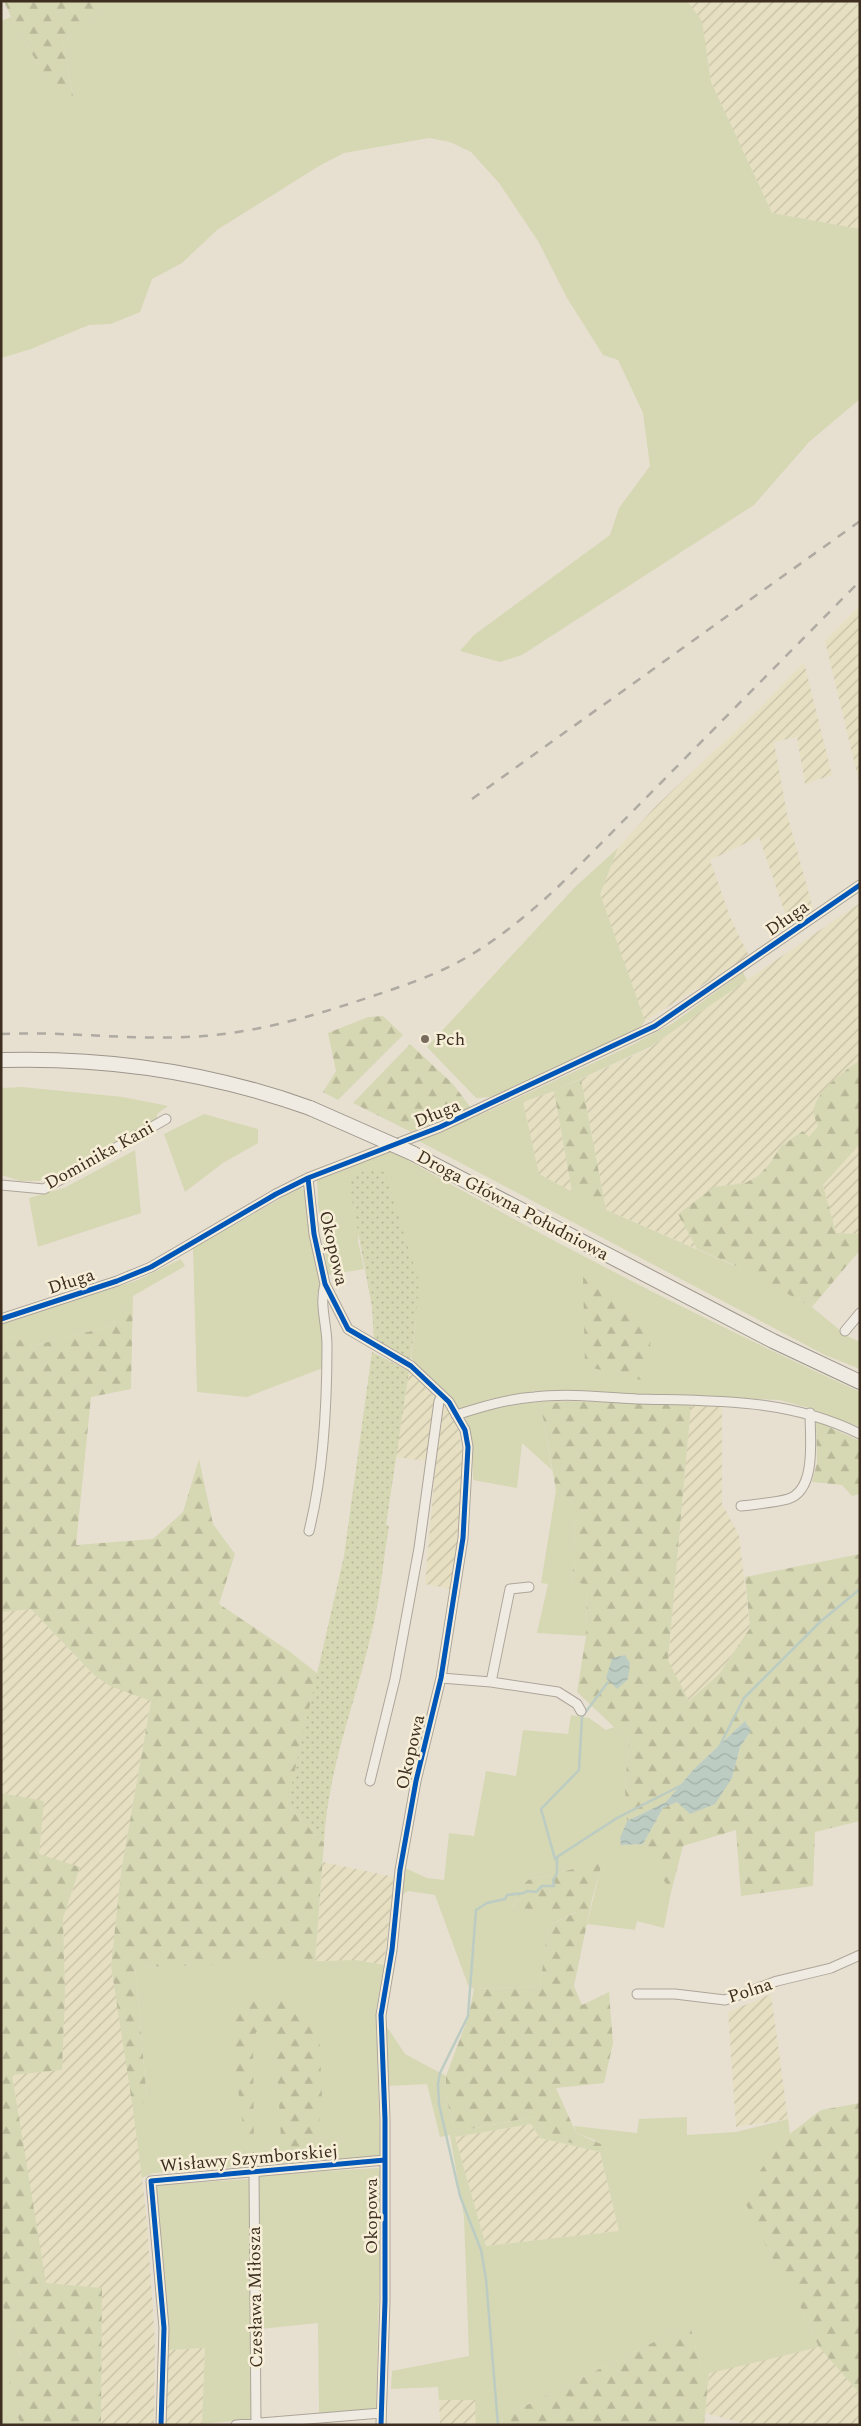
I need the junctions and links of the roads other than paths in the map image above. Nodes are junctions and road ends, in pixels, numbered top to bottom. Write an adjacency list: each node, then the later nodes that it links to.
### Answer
1 (860, 885): 4 (street, Długa)
2 (1, 1060): 10 (main road, Droga Główna Południowa, bridge)
3 (166, 1118): 5 (street, Dominika Kani)
4 (308, 1178): 6 (street, Okopowa); 8 (street, Długa)
5 (1, 1184)
6 (325, 1284): 11 (street, Okopowa); 16 (street, Okopowa)
7 (860, 1312): 9 (street)
8 (1, 1319)
9 (845, 1331)
10 (860, 1382)
11 (442, 1396): 13 (street, Okopowa); 21 (street, Okopowa)
12 (810, 1414): 13 (street); 14 (street); 15 (street)
13 (456, 1415): 18 (street, Okopowa)
14 (860, 1434)
15 (741, 1506)
16 (308, 1531)
17 (529, 1587): 19 (street)
18 (441, 1678): 19 (street); 24 (street, Okopowa)
19 (491, 1682): 20 (street)
20 (580, 1711)
21 (370, 1781)
22 (860, 1955): 23 (street, Polna)
23 (637, 1994)
24 (385, 2160): 25 (street, Wisławy Szymborskiej); 26 (street, Okopowa)
25 (254, 2172): 27 (street, Czesława Miłosza); 28 (street, Wisławy Szymborskiej)
26 (381, 2413): 27 (street); 30 (street, Okopowa)
27 (256, 2424): 29 (street)
28 (162, 2425)
29 (236, 2425)
30 (381, 2425)

